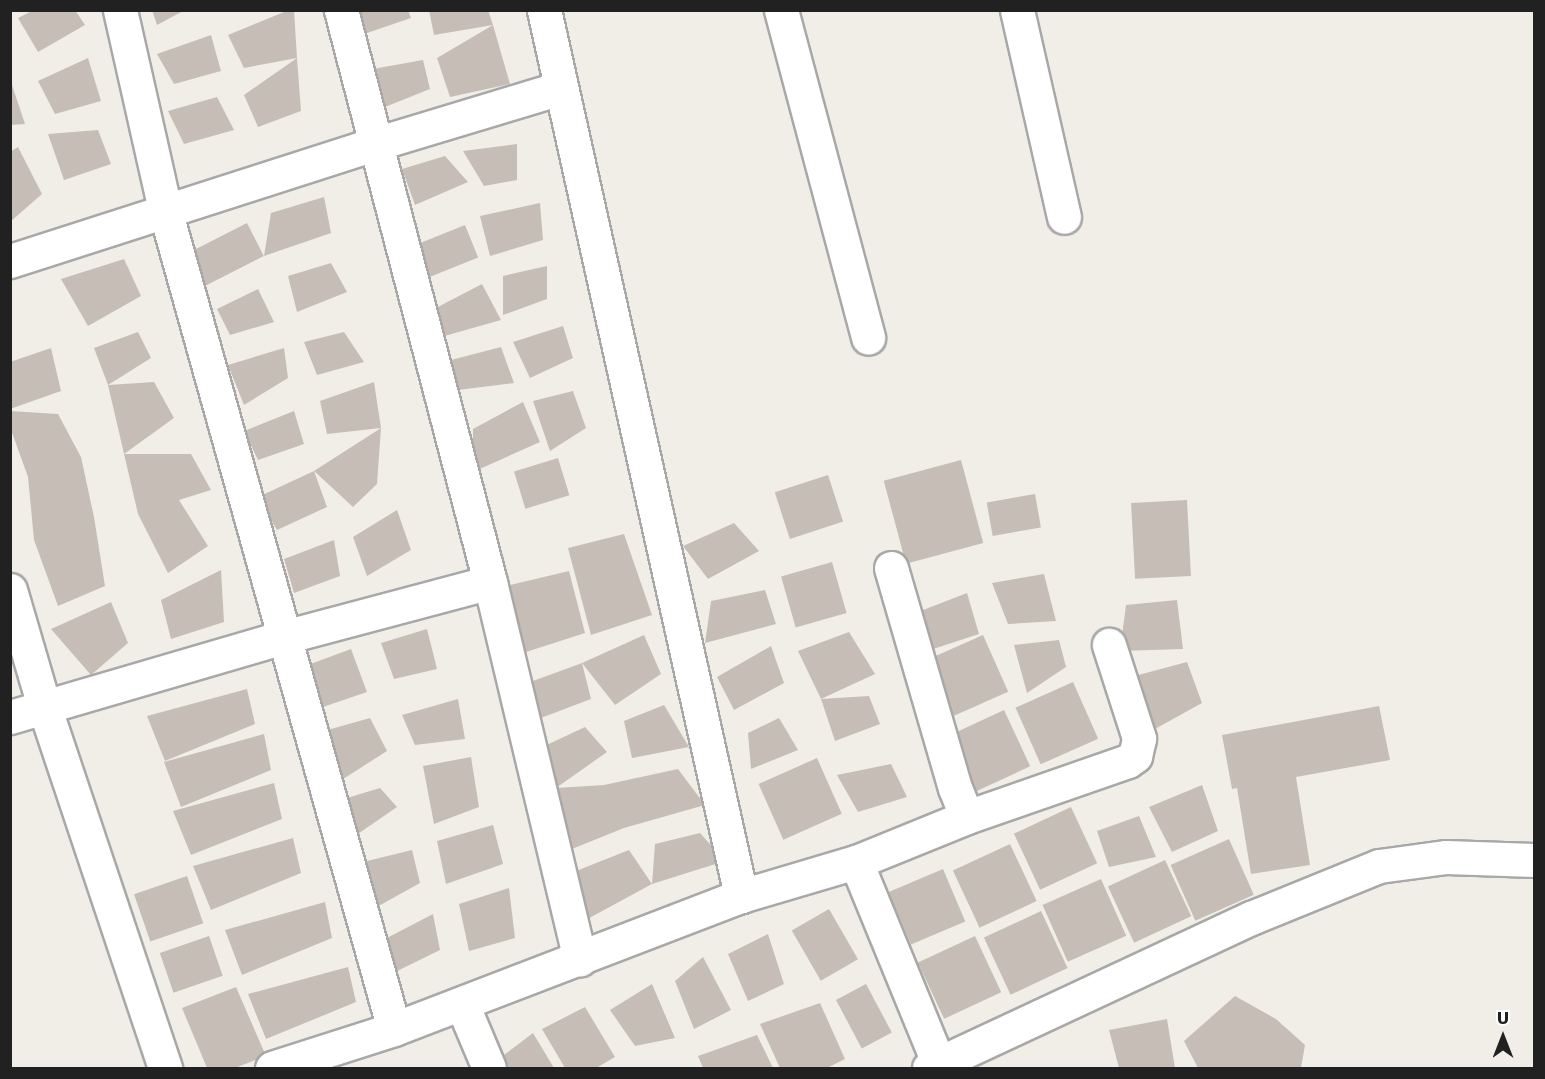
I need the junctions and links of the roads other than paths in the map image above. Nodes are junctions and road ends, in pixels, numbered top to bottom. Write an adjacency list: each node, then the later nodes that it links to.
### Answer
1 (120, 10): 8 (street)
2 (341, 10): 7 (street)
3 (544, 10): 6 (street)
4 (781, 10): 11 (street)
5 (1017, 10): 9 (street)
6 (561, 88): 7 (street); 22 (street)
7 (375, 144): 8 (street); 13 (street)
8 (165, 210): 10 (street); 15 (street)
9 (1064, 217)
10 (10, 261)
11 (868, 338)
12 (891, 568): 19 (street)
13 (490, 582): 15 (street); 23 (street)
14 (10, 590): 17 (street)
15 (284, 637): 17 (street); 25 (street)
16 (1109, 645): 19 (street)
17 (44, 706): 18 (street); 27 (street)
18 (10, 717)
19 (968, 818): 21 (street)
20 (1534, 860): 26 (street)
21 (856, 862): 22 (street); 26 (street)
22 (741, 896): 23 (street)
23 (580, 959): 24 (street)
24 (462, 1004): 25 (street); 29 (street)
25 (394, 1029): 28 (street)
26 (934, 1066)
27 (165, 1068)
28 (272, 1068)
29 (489, 1068)

